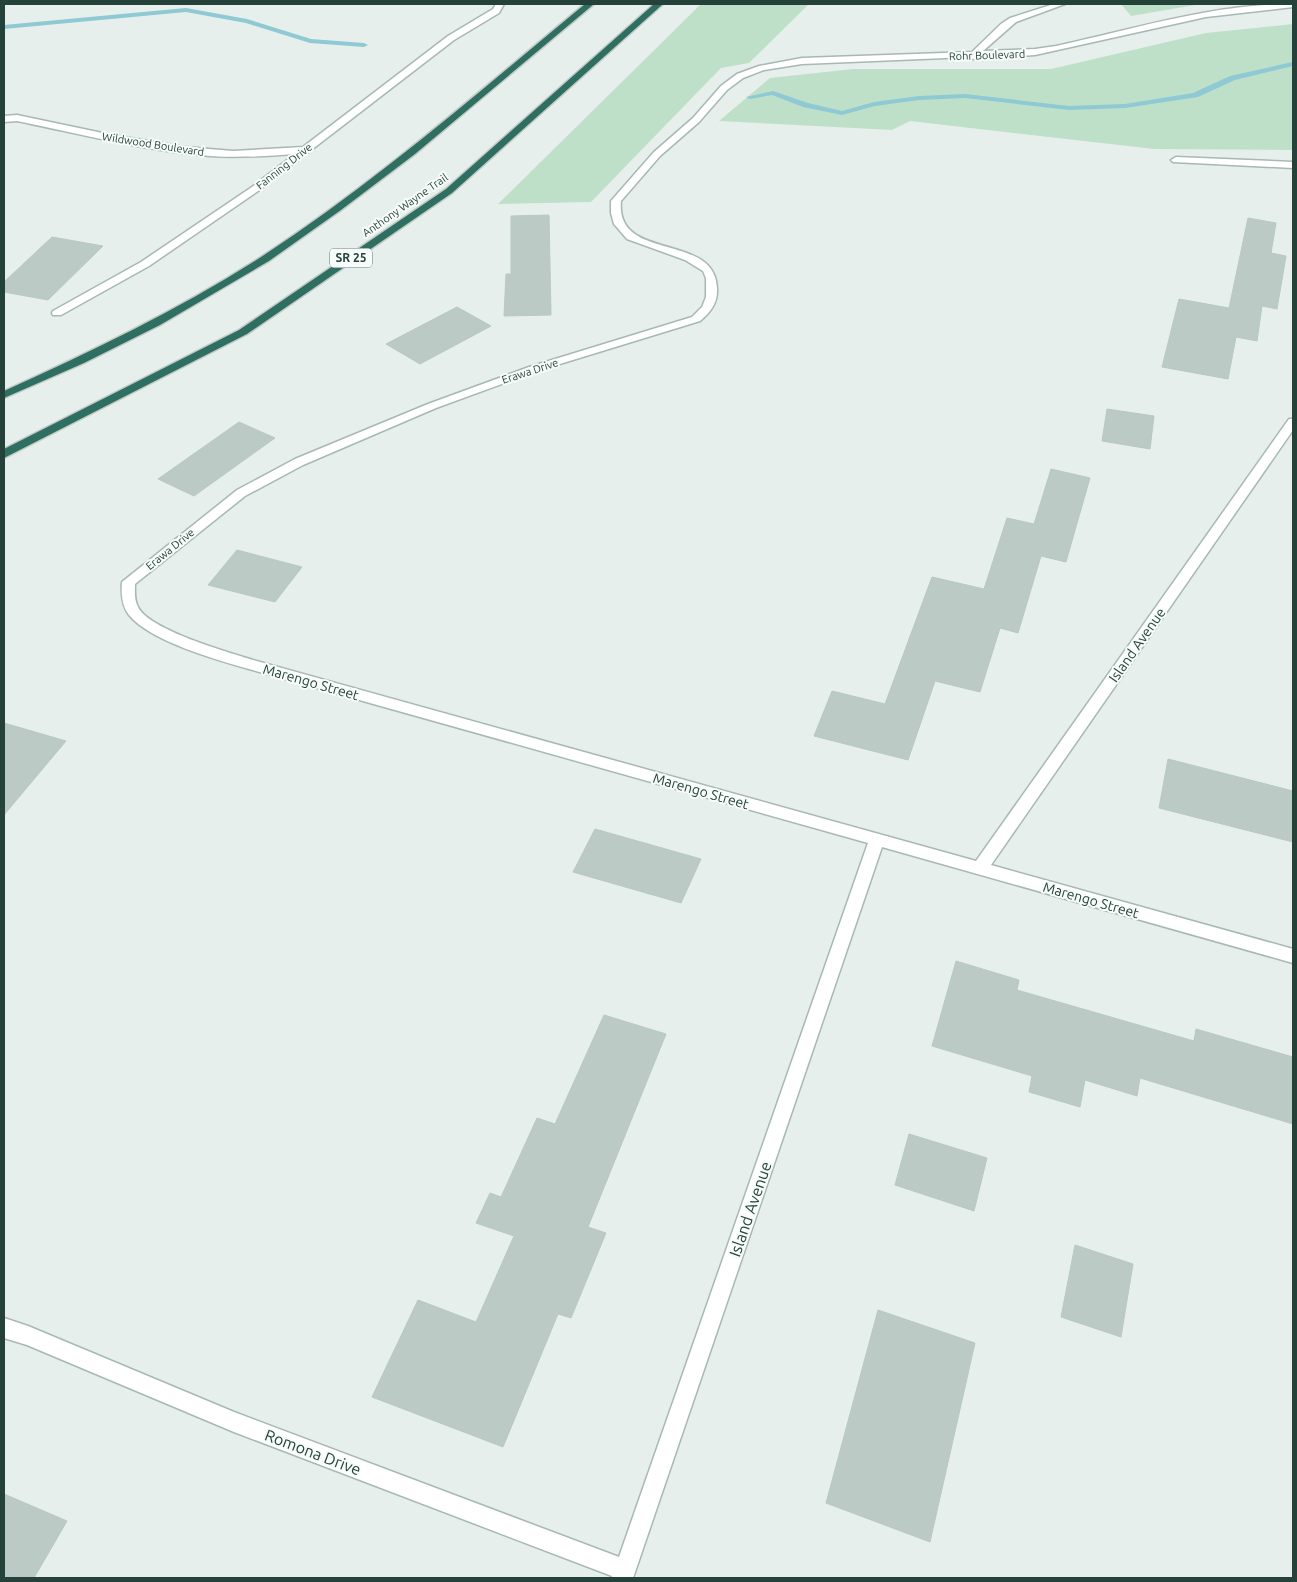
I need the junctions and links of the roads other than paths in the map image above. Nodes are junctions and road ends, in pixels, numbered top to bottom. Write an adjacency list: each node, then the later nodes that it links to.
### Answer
1 (500, 4): 9 (street, Fanning Drive)
2 (590, 4): 13 (highway)
3 (658, 4): 15 (highway, Anthony Wayne Trail / SR 25)
4 (1061, 4): 6 (street)
5 (1293, 5): 6 (street, Rohr Boulevard)
6 (973, 56): 8 (street, Rohr Boulevard)
7 (4, 119): 9 (street, Wildwood Boulevard)
8 (696, 120): 16 (street, Erawa Drive)
9 (305, 150): 12 (street, Fanning Drive)
10 (1176, 160): 11 (street)
11 (1293, 165)
12 (57, 313)
13 (4, 395)
14 (1293, 422): 18 (street, Island Avenue)
15 (4, 454)
16 (128, 596): 17 (street, Marengo Street)
17 (877, 840): 18 (street, Marengo Street); 21 (street, Island Avenue)
18 (980, 868): 19 (street, Marengo Street)
19 (1293, 956)
20 (4, 1328): 21 (street, Romona Drive)
21 (624, 1574)

